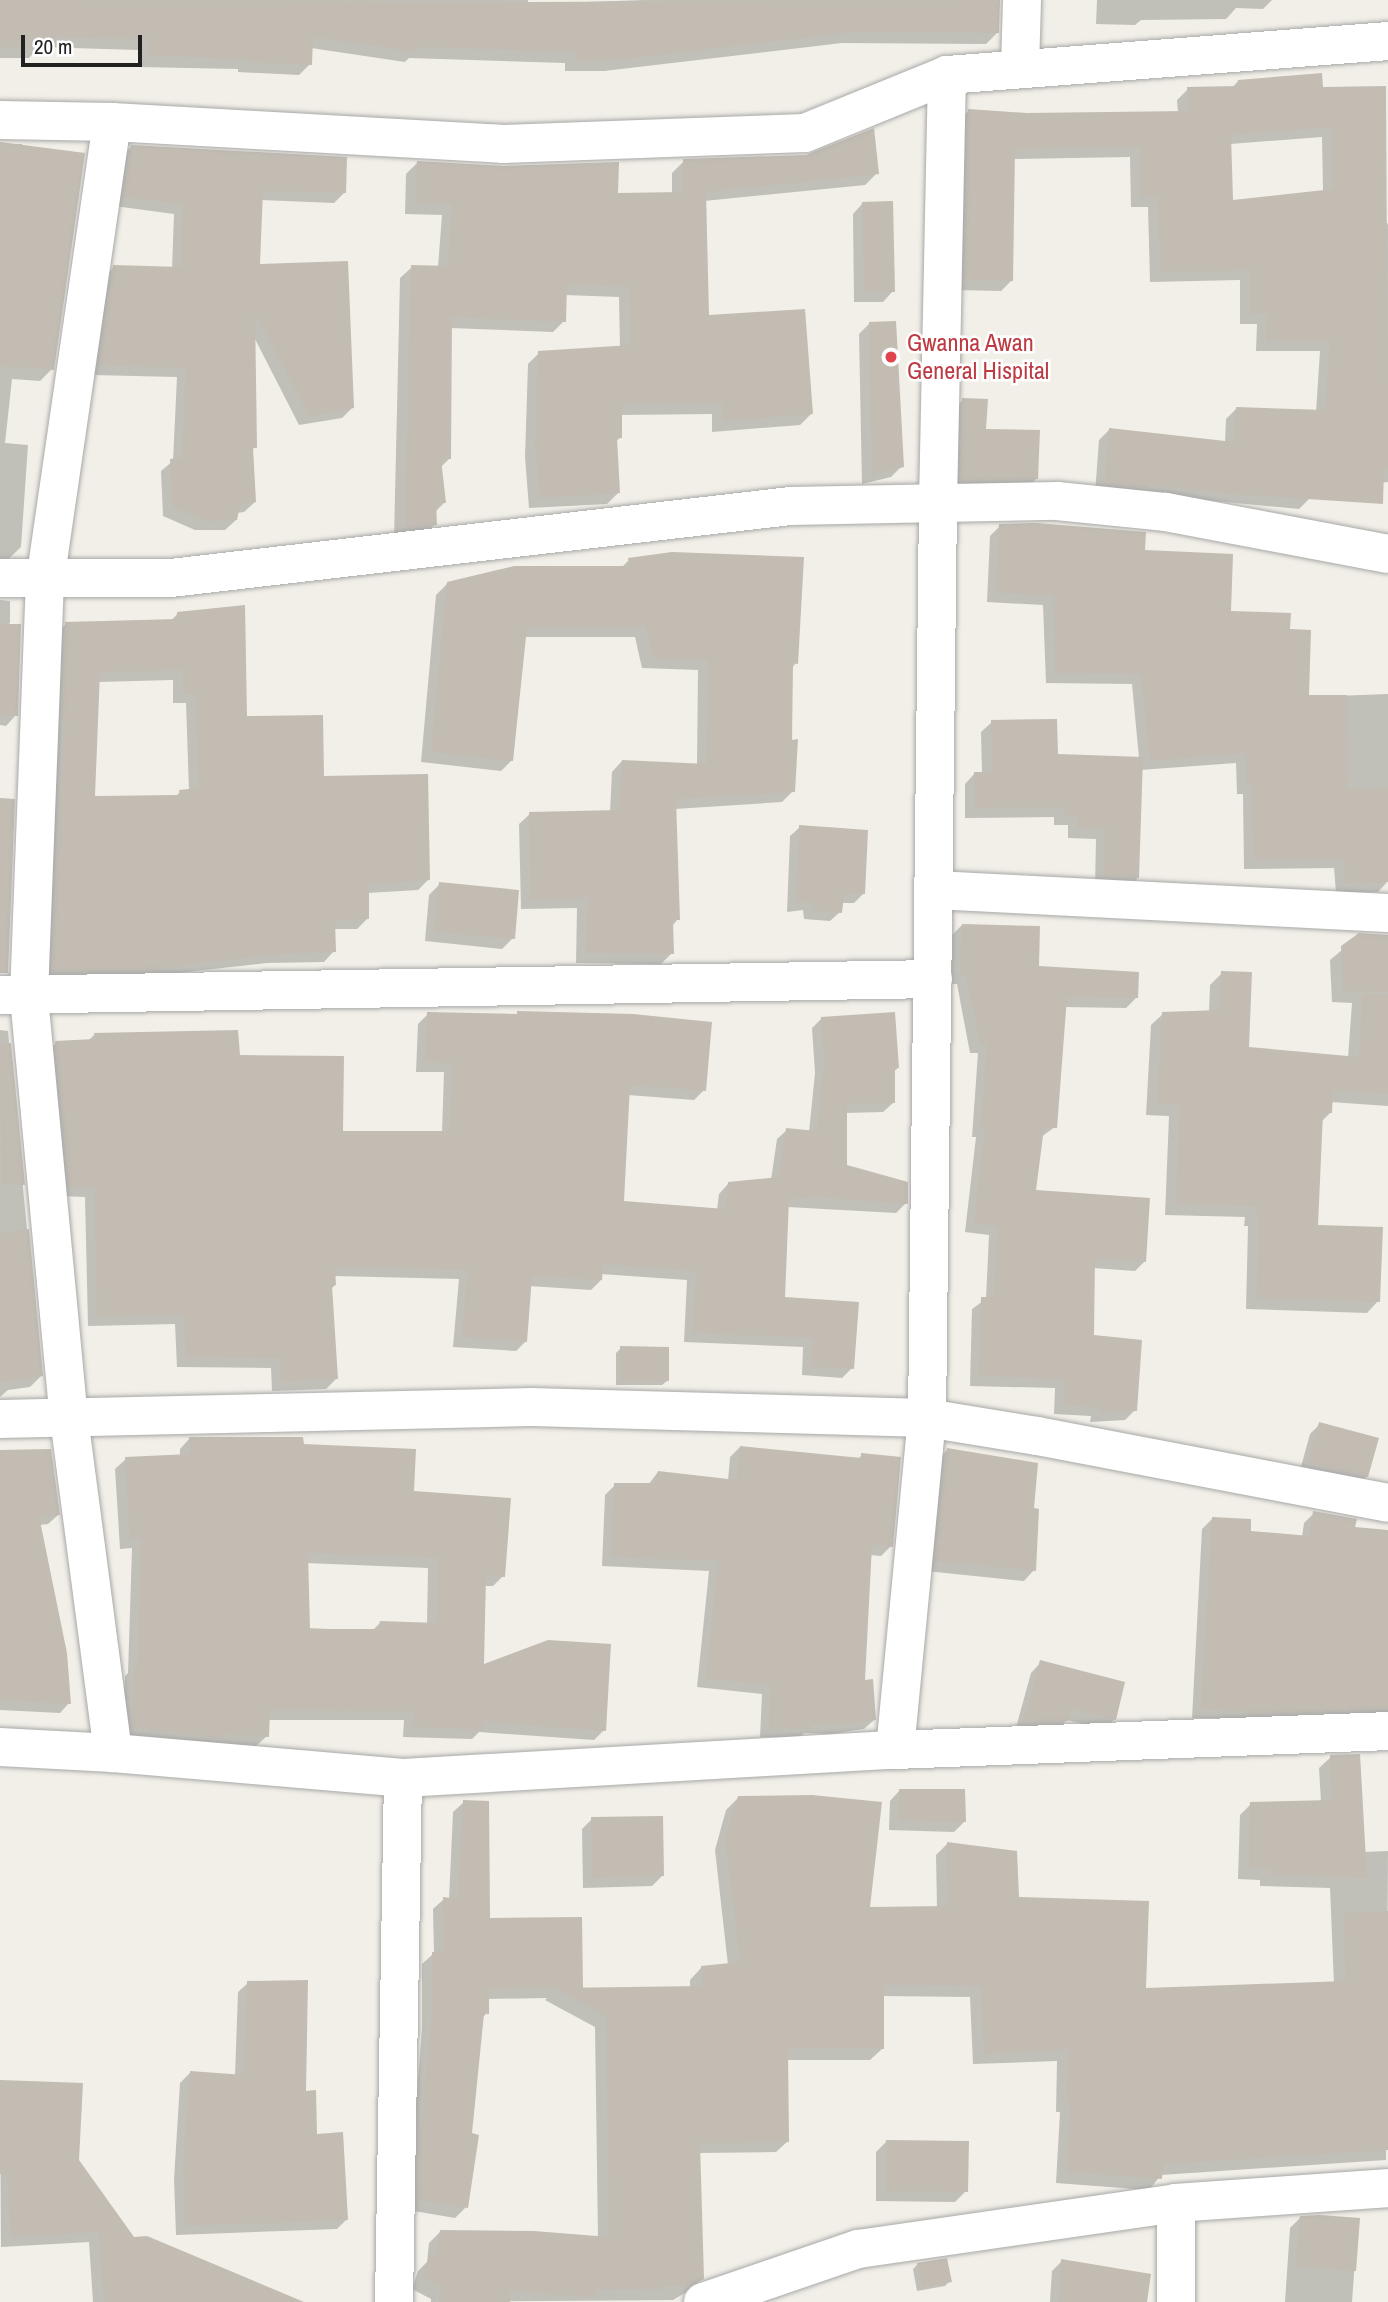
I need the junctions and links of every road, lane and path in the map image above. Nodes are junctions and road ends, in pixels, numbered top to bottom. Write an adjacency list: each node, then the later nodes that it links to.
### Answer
1 (1021, 0): 3 (street)
2 (1388, 41): 3 (street)
3 (1020, 68): 4 (street)
4 (947, 75): 6 (street); 7 (street)
5 (0, 120): 6 (street)
6 (113, 122): 10 (street)
7 (938, 503): 8 (street); 10 (street); 11 (street)
8 (1388, 554)
9 (0, 578): 10 (street)
10 (45, 579): 14 (street)
11 (934, 890): 12 (street); 13 (street)
12 (1388, 913)
13 (933, 979): 14 (street); 16 (street)
14 (15, 996): 15 (street)
15 (69, 1418): 16 (street); 17 (street); 22 (street)
16 (927, 1418): 18 (street); 21 (street)
17 (0, 1419)
18 (1388, 1503)
19 (1388, 1731): 21 (street)
20 (0, 1747): 22 (street)
21 (895, 1750): 23 (street)
22 (113, 1753): 23 (street)
23 (403, 1778): 26 (street)
24 (1388, 2188): 25 (street)
25 (1176, 2203): 27 (street); 28 (street)
26 (394, 2302)
27 (703, 2302)
28 (1176, 2302)

